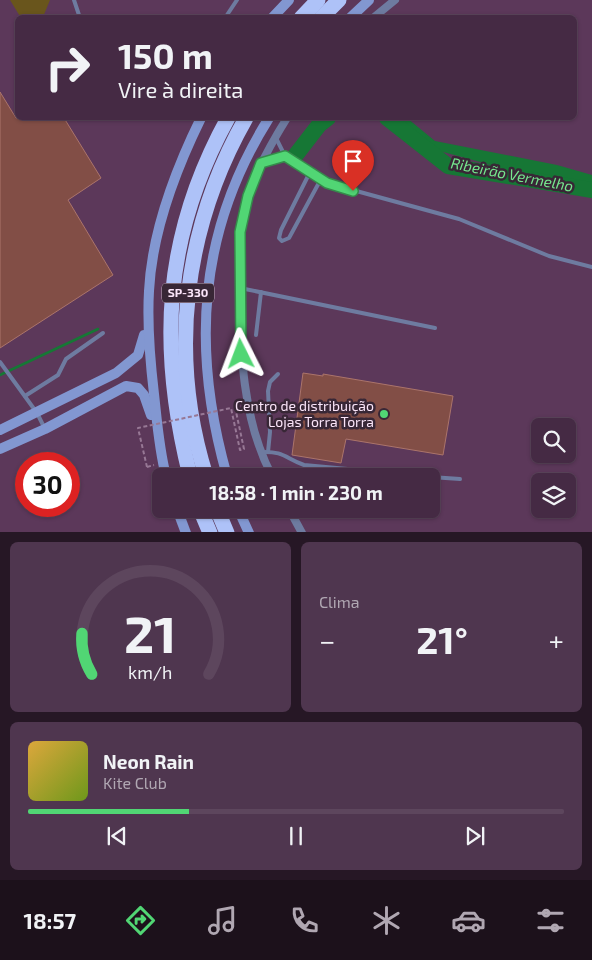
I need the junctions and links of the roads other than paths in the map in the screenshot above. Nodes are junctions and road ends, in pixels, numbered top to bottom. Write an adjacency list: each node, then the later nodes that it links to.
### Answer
1 (74, 0): 8 (lane)
2 (237, 0): 9 (lane)
3 (289, 0): 10 (main road)
4 (318, 0): 11 (highway)
5 (339, 0): 12 (highway)
6 (369, 0): 13 (main road)
7 (395, 0): 14 (street)
8 (79, 15)
9 (227, 15)
10 (275, 15)
11 (304, 15)
12 (324, 15)
13 (353, 15)
14 (377, 15)
15 (200, 120): 28 (main road)
16 (227, 120): 42 (highway, SP-330)
17 (245, 120): 43 (highway, SP-330)
18 (268, 120): 44 (main road)
19 (286, 120): 20 (street)
20 (275, 136): 21 (lane); 22 (street)
21 (285, 156): 22 (lane); 23 (lane)
22 (261, 163): 26 (street)
23 (310, 172): 24 (lane); 24 (lane)
24 (321, 179): 25 (lane)
25 (592, 267)
26 (240, 288): 27 (lane); 40 (street)
27 (261, 292): 29 (lane); 31 (lane)
28 (148, 315): 35 (main road); 38 (main road)
29 (435, 328)
30 (103, 333): 34 (lane)
31 (256, 335)
32 (0, 362): 34 (lane)
33 (278, 374): 40 (lane)
34 (24, 396): 35 (lane)
35 (37, 413): 36 (lane); 37 (main road)
36 (45, 429): 38 (main road); 39 (main road)
37 (0, 430)
38 (158, 435): 41 (main road)
39 (0, 448)
40 (264, 452): 45 (street); 46 (lane)
41 (164, 468)
42 (188, 468)
43 (204, 468)
44 (225, 468)
45 (269, 468)
46 (337, 468)
47 (440, 478): 48 (lane)
48 (460, 479)
49 (181, 518): 54 (main road)
50 (204, 518): 55 (highway)
51 (221, 518): 56 (highway)
52 (242, 518): 57 (main road)
53 (295, 518): 58 (street)
54 (186, 532)
55 (210, 532)
56 (227, 532)
57 (249, 532)
58 (302, 532)

